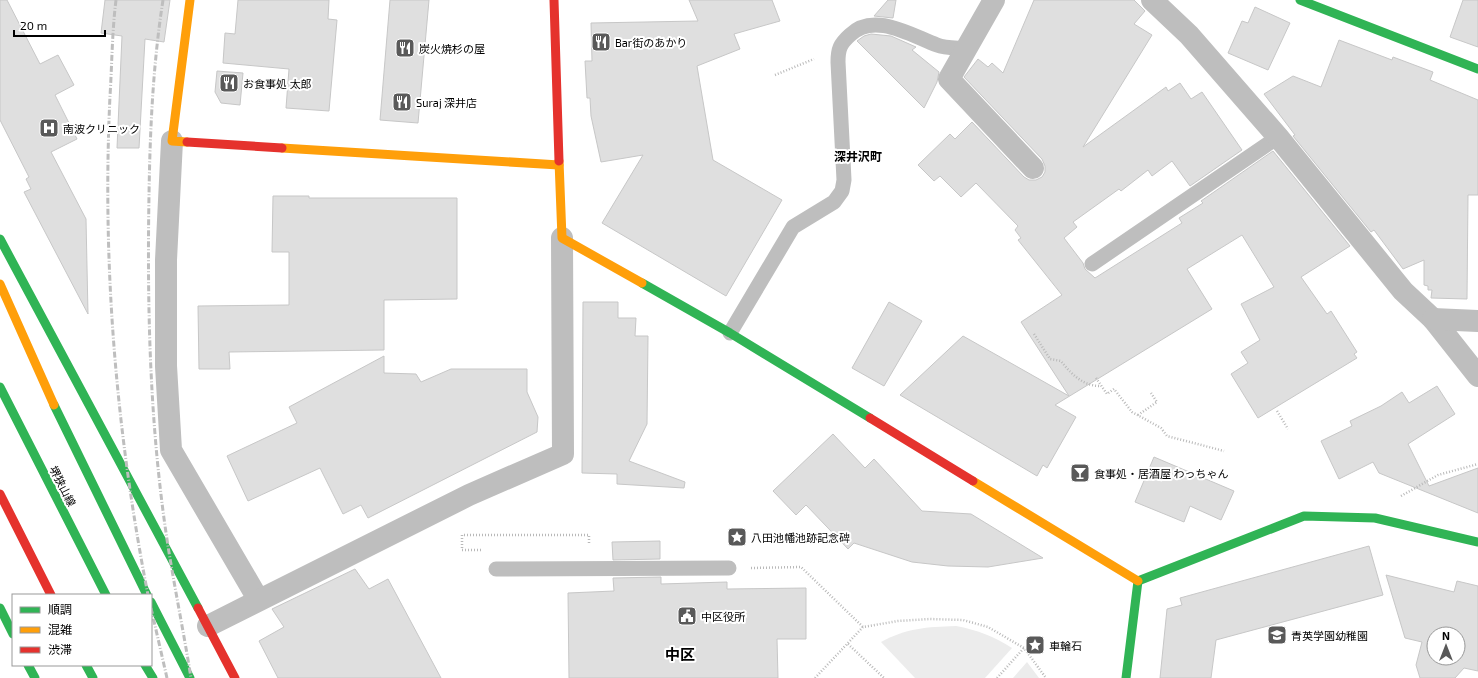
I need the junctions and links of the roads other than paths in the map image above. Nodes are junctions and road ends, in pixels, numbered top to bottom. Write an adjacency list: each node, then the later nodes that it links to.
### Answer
1 (190, 0): 9 (street)
2 (554, 0): 10 (street)
3 (994, 0): 6 (street)
4 (1152, 0): 8 (street)
5 (1300, 0): 7 (street)
6 (965, 49): 11 (street); 18 (lane)
7 (1478, 69)
8 (1278, 137): 14 (lane); 16 (street)
9 (172, 141): 10 (street); 29 (street)
10 (559, 165): 12 (street)
11 (1033, 168)
12 (562, 238): 18 (street); 29 (street)
13 (0, 240): 32 (street)
14 (1092, 264)
15 (0, 284): 28 (street)
16 (1433, 319): 17 (street); 19 (street)
17 (1478, 321)
18 (730, 334): 25 (street)
19 (1478, 376)
20 (0, 387): 27 (street, 堺狭山線)
21 (0, 494): 26 (street)
22 (1478, 542): 25 (street)
23 (729, 568): 24 (lane)
24 (496, 569)
25 (1138, 581): 42 (street)
26 (50, 594)
27 (105, 594)
28 (147, 594)
29 (258, 599): 32 (street)
30 (152, 604): 40 (street)
31 (0, 608): 33 (street)
32 (208, 626): 41 (street)
33 (12, 632)
34 (29, 666): 37 (street)
35 (87, 666): 38 (street)
36 (146, 666): 39 (street)
37 (35, 678)
38 (93, 678)
39 (153, 678)
40 (190, 678)
41 (235, 678)
42 (1126, 678)

